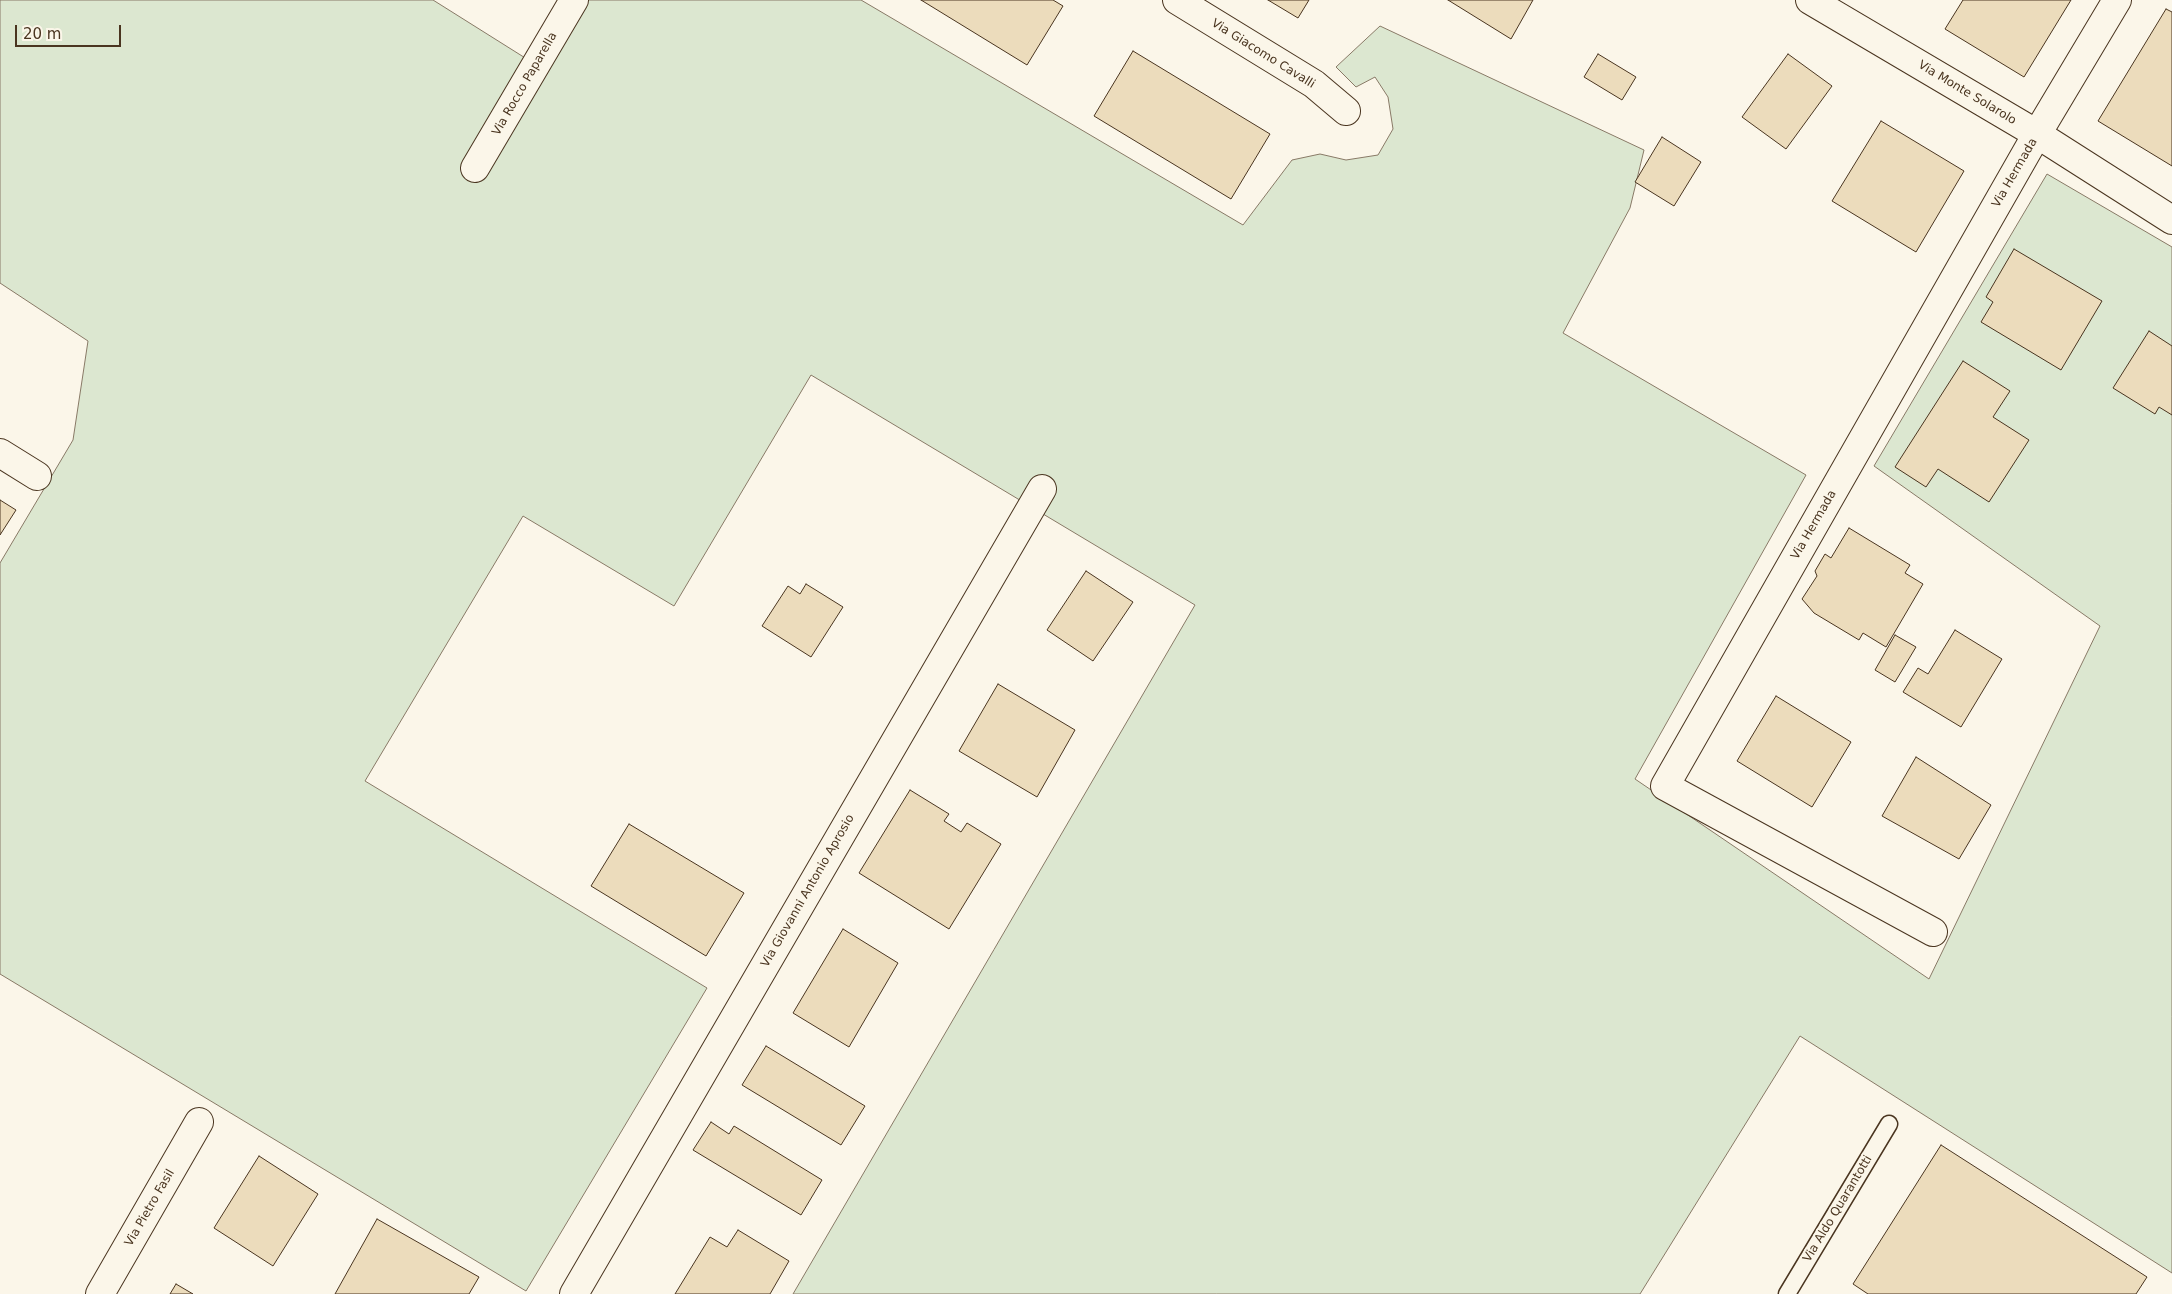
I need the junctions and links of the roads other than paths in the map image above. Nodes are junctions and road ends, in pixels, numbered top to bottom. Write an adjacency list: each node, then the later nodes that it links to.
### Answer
1 (574, 0): 7 (street, Via Rocco Paparella)
2 (1177, 0): 5 (street, Via Giacomo Cavalli)
3 (1810, 0): 6 (street, Via Monte Solarolo)
4 (2117, 0): 6 (street, Via Hermada)
5 (1346, 111)
6 (2037, 134): 8 (street, Via Monte Solarolo); 12 (street, Via Hermada)
7 (476, 168)
8 (2172, 220)
9 (0, 454): 10 (street)
10 (37, 476)
11 (1042, 489): 16 (street, Via Giovanni Antonio Aprosio)
12 (1933, 932)
13 (199, 1122): 15 (street, Via Pietro Fasil)
14 (1889, 1124): 17 (lane, Via Aldo Quarantotti)
15 (100, 1294)
16 (574, 1294)
17 (1787, 1294)

